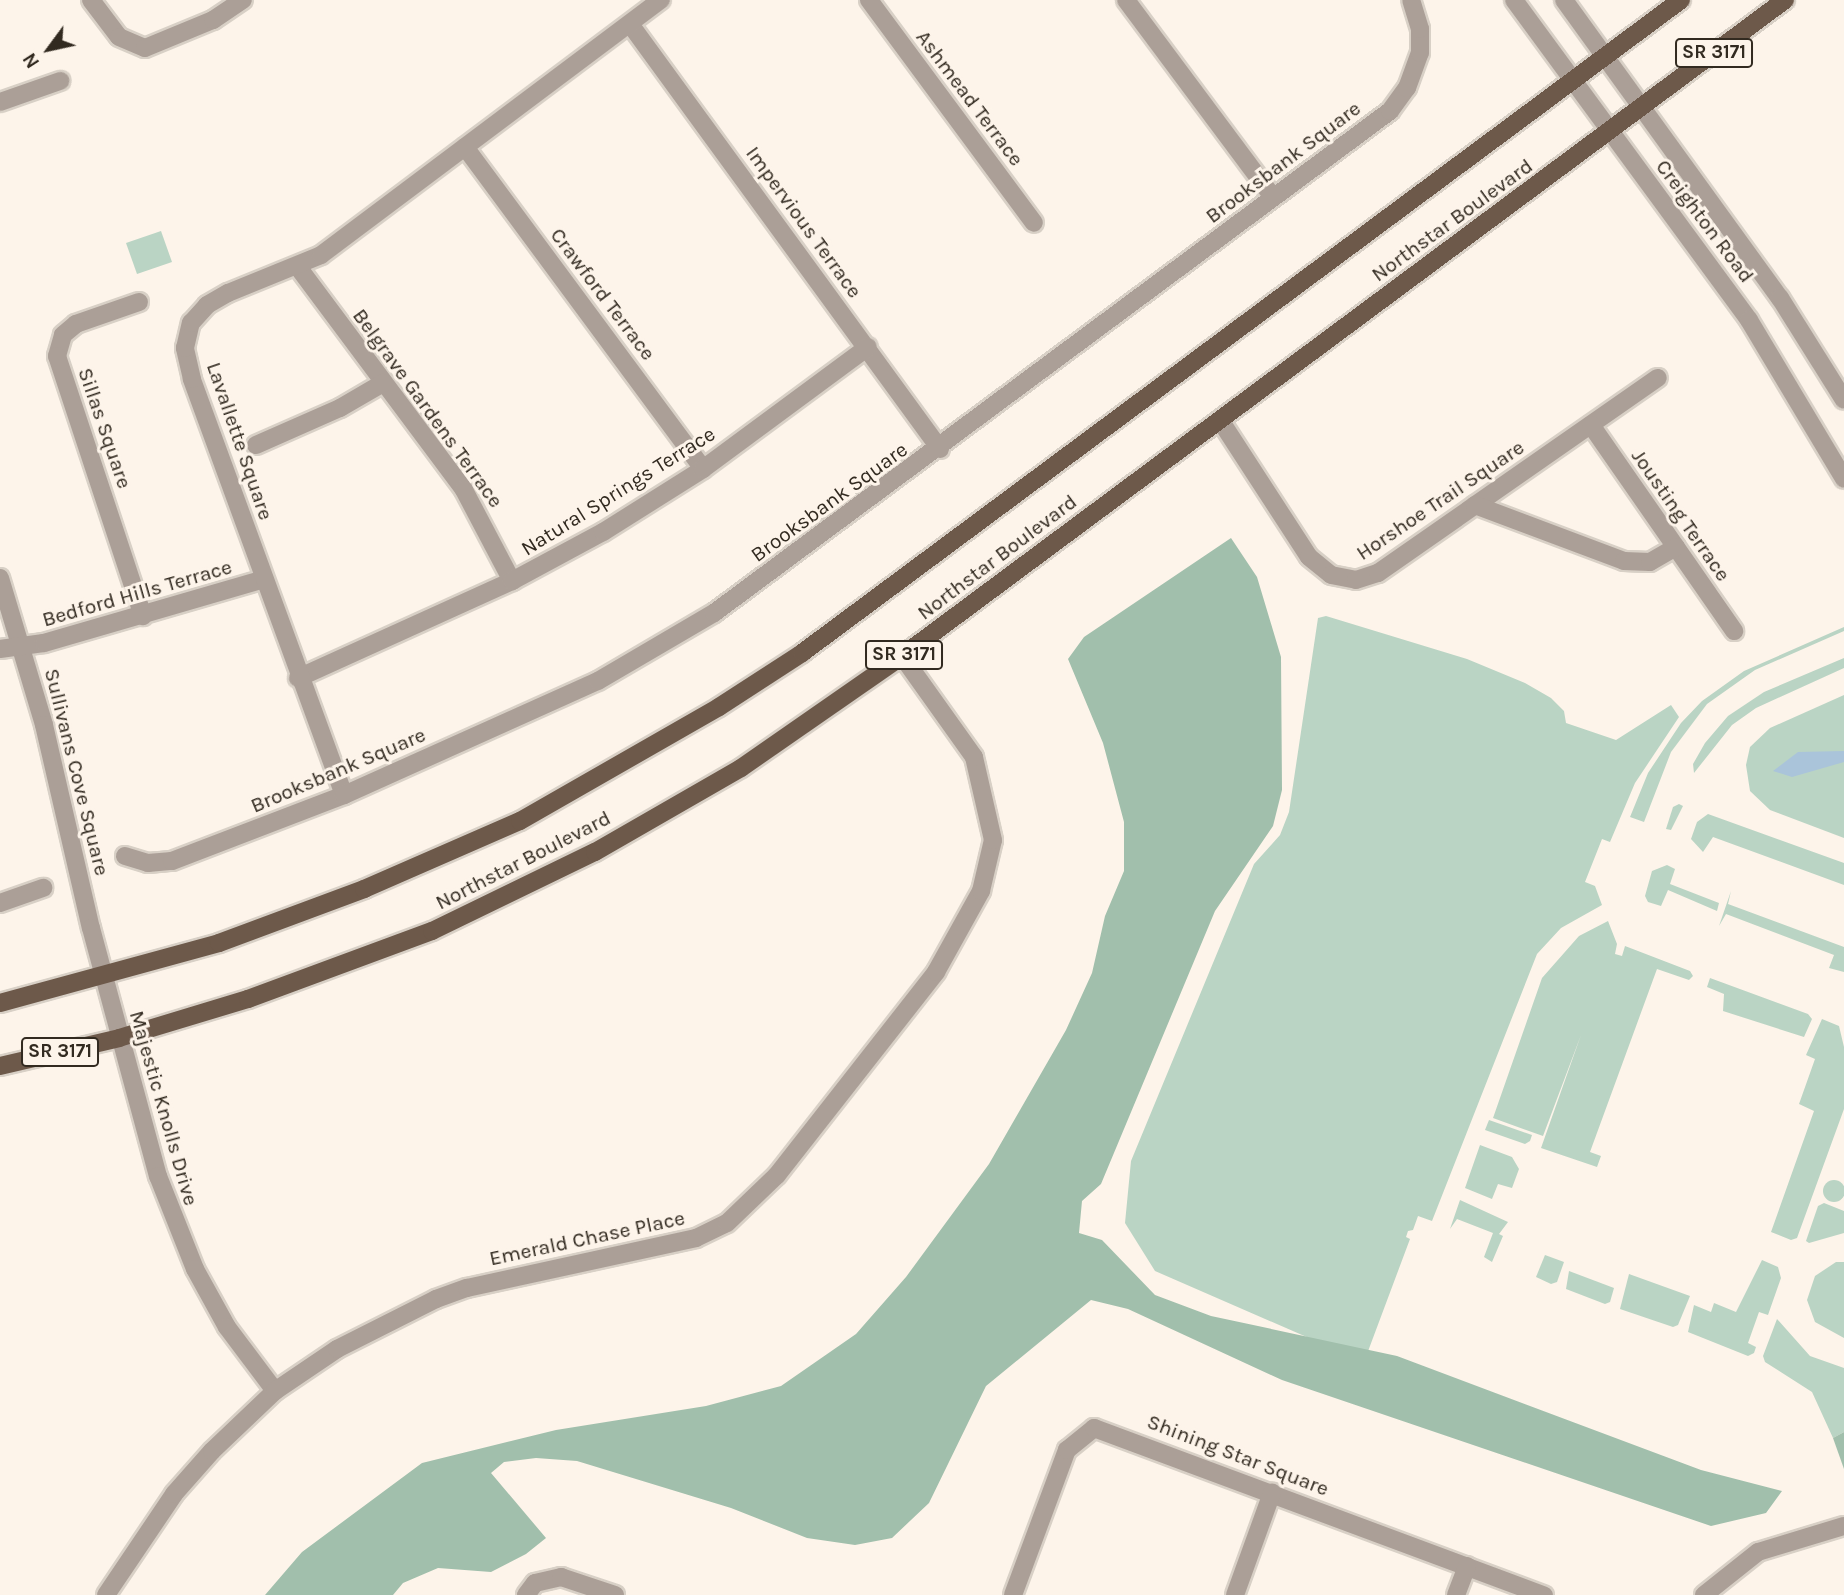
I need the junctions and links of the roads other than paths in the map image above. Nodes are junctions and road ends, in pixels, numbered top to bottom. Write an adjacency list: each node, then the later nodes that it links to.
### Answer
1 (91, 0): 2 (street)
2 (243, 0)
3 (661, 0): 11 (street, Lavallette Square)
4 (869, 0): 20 (street, Ashmead Terrace)
5 (1126, 0): 19 (street)
6 (1411, 0): 19 (street, Brooksbank Square)
7 (1514, 0): 13 (street, Creighton Road)
8 (1564, 0): 12 (street, Creighton Road)
9 (1681, 0): 12 (main road, Northstar Boulevard / SR 3171)
10 (1785, 0): 16 (main road, Northstar Boulevard / SR 3171)
11 (630, 23): 18 (street, Lavallette Square); 23 (street, Impervious Terrace)
12 (1605, 54): 13 (main road, Northstar Boulevard / SR 3171); 16 (street, Creighton Road)
13 (1572, 80): 17 (street, Creighton Road); 48 (main road, Northstar Boulevard / SR 3171)
14 (60, 81): 15 (street)
15 (0, 102)
16 (1644, 106): 17 (main road, Northstar Boulevard / SR 3171); 26 (street, Creighton Road)
17 (1611, 132): 27 (main road, Northstar Boulevard / SR 3171); 32 (street, Creighton Road)
18 (466, 147): 21 (street, Lavallette Square); 31 (street, Crawford Terrace)
19 (1273, 197): 30 (street, Brooksbank Square)
20 (1034, 223)
21 (298, 267): 25 (street, Belgrave Gardens Terrace); 36 (street, Lavallette Square)
22 (139, 302): 38 (street, Sillas Square)
23 (868, 347): 30 (street, Impervious Terrace); 31 (street, Natural Springs Terrace)
24 (1658, 378): 28 (street, Horshoe Trail Square)
25 (383, 383): 29 (street); 37 (street, Belgrave Gardens Terrace)
26 (1844, 400)
27 (1220, 420): 33 (street, Horshoe Trail Square); 42 (main road, Northstar Boulevard / SR 3171)
28 (1591, 425): 33 (street, Horshoe Trail Square); 34 (street, Jousting Terrace)
29 (257, 445)
30 (940, 449): 44 (street, Brooksbank Square)
31 (703, 469): 37 (street, Natural Springs Terrace)
32 (1844, 479)
33 (1475, 505): 34 (street)
34 (1676, 547): 39 (street, Jousting Terrace)
35 (0, 578): 40 (street, Sullivans Cove Square)
36 (264, 579): 38 (street, Bedford Hills Terrace); 43 (street, Lavallette Square)
37 (512, 581): 43 (street, Natural Springs Terrace)
38 (143, 616): 40 (street, Bedford Hills Terrace)
39 (1734, 631)
40 (21, 645): 41 (street, Bedford Hills Terrace); 48 (street, Sullivans Cove Square)
41 (0, 649)
42 (902, 656): 50 (main road, Northstar Boulevard / SR 3171); 52 (street, Emerald Chase Place)
43 (298, 678): 44 (street, Lavallette Square)
44 (344, 795): 45 (street, Brooksbank Square)
45 (125, 856)
46 (43, 888): 47 (street)
47 (0, 903)
48 (103, 978): 49 (main road, Northstar Boulevard / SR 3171); 50 (street, Majestic Knolls Drive)
49 (0, 1003)
50 (119, 1038): 51 (main road, Northstar Boulevard / SR 3171); 52 (street, Majestic Knolls Drive)
51 (0, 1066)
52 (275, 1391): 56 (street, Emerald Chase Place)
53 (1272, 1493): 55 (street, Shining Star Square); 59 (street, Shining Star Square); 60 (street)
54 (1843, 1526): 63 (street)
55 (1467, 1566): 61 (street); 62 (street, Shining Star Square)
56 (106, 1595)
57 (526, 1595): 58 (street)
58 (615, 1595)
59 (1013, 1595)
60 (1235, 1595)
61 (1456, 1595)
62 (1544, 1595)
63 (1704, 1595)

